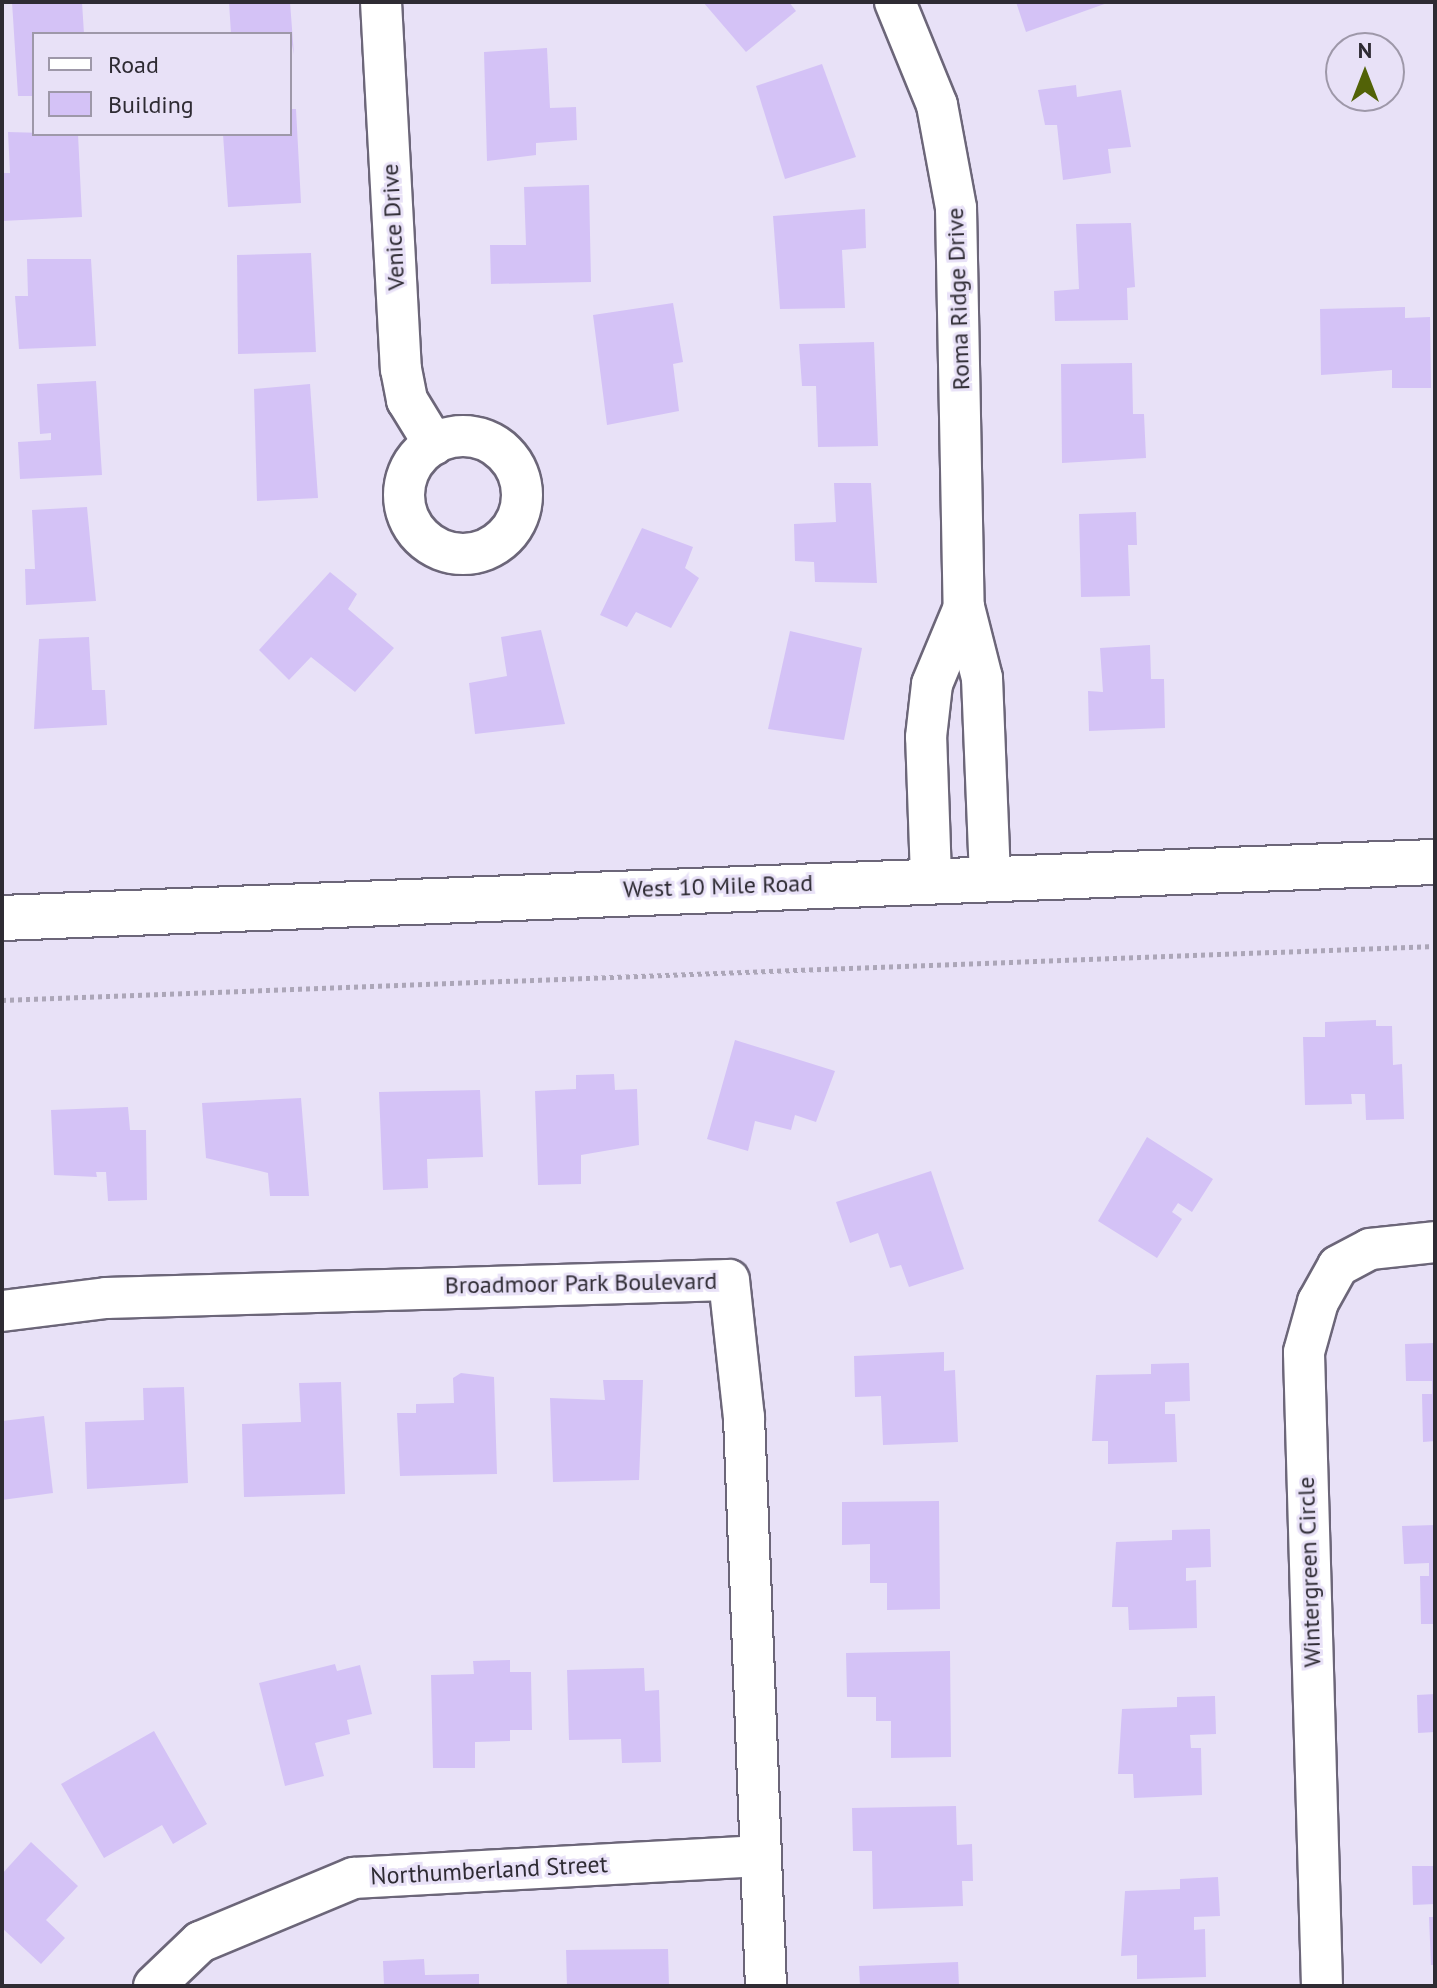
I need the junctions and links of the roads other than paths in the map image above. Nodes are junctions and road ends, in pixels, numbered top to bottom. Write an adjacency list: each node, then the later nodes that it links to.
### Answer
1 (381, 2): 3 (street, Venice Drive)
2 (895, 2): 4 (street, Roma Ridge Drive)
3 (434, 444)
4 (964, 607): 6 (street, Roma Ridge Drive); 7 (street, Roma Ridge Drive)
5 (1435, 862): 6 (main road, West 10 Mile Road)
6 (990, 875): 7 (main road, West 10 Mile Road)
7 (931, 877): 8 (main road, West 10 Mile Road)
8 (2, 918)
9 (1435, 1242): 14 (street, Wintergreen Circle)
10 (2, 1311): 11 (street, Broadmoor Park Boulevard)
11 (759, 1856): 12 (street, Northumberland Street); 13 (street)
12 (154, 1986)
13 (766, 1986)
14 (1322, 1986)

